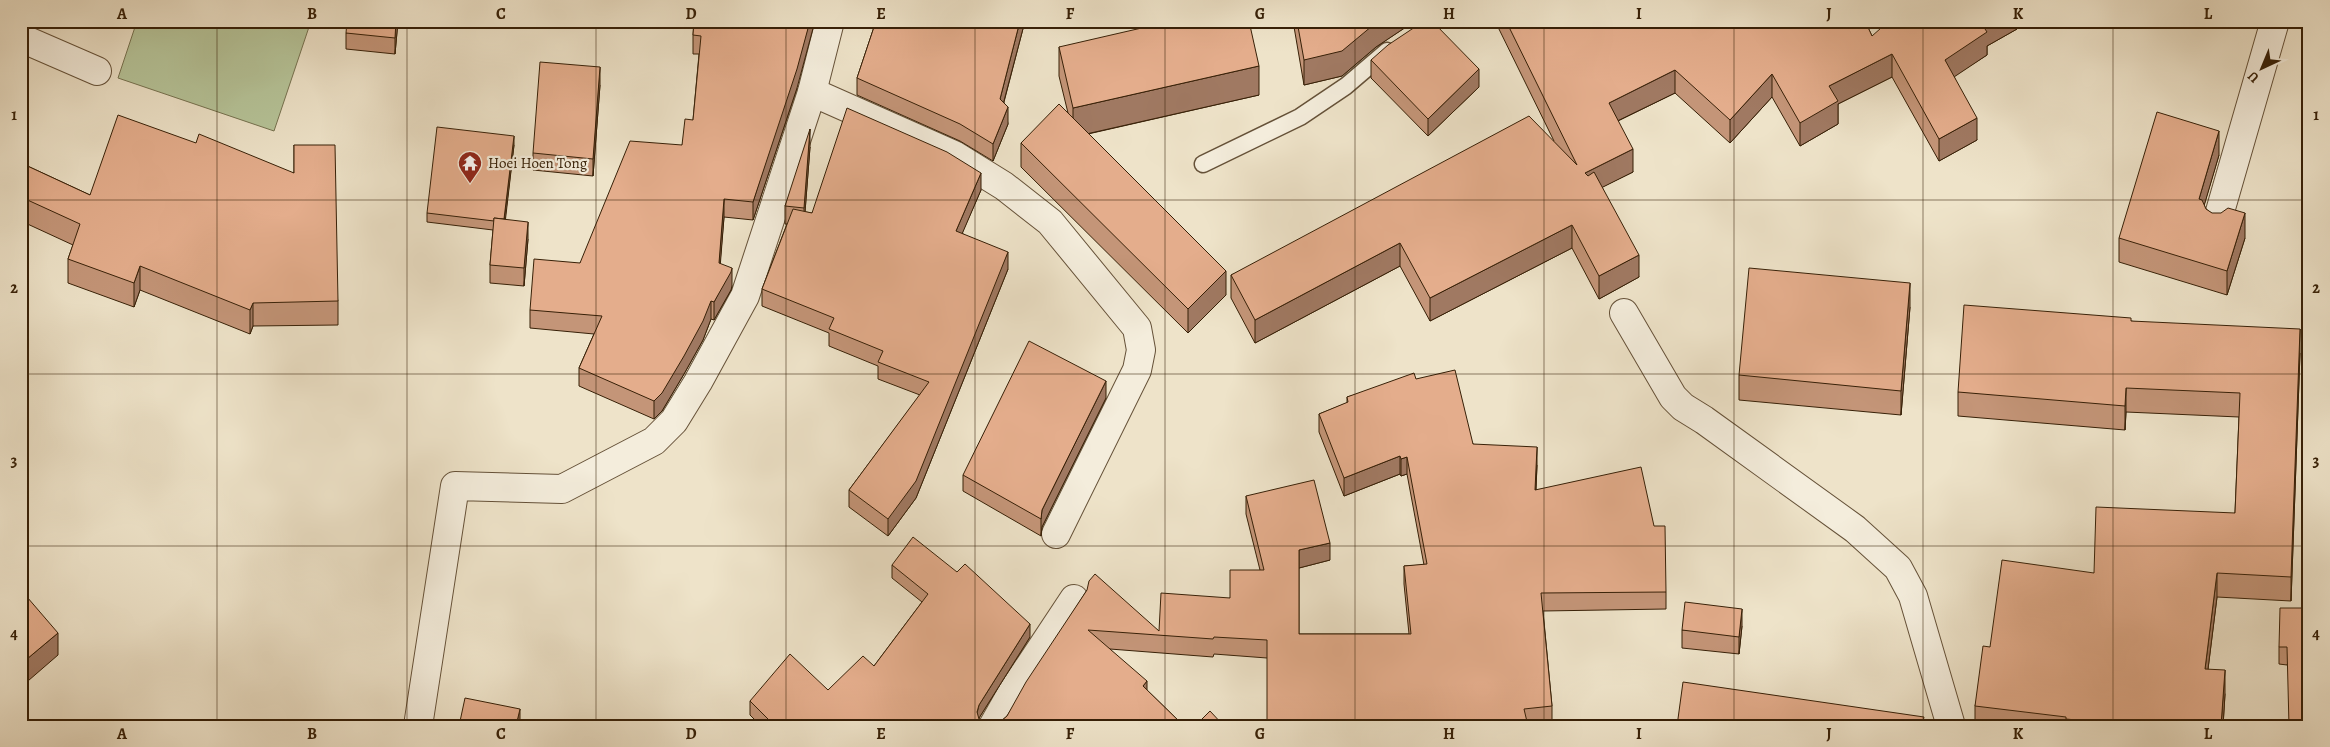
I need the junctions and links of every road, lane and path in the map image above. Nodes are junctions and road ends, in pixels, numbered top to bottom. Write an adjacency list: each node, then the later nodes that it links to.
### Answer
1 (830, 21): 6 (street)
2 (2275, 21): 8 (street)
3 (21, 38): 5 (street)
4 (1402, 41): 7 (lane)
5 (97, 71)
6 (812, 92): 10 (street); 12 (street)
7 (1203, 164)
8 (2217, 222)
9 (1624, 313): 14 (street)
10 (1056, 534)
11 (1074, 599): 13 (street)
12 (418, 726)
13 (993, 726)
14 (1950, 726)

